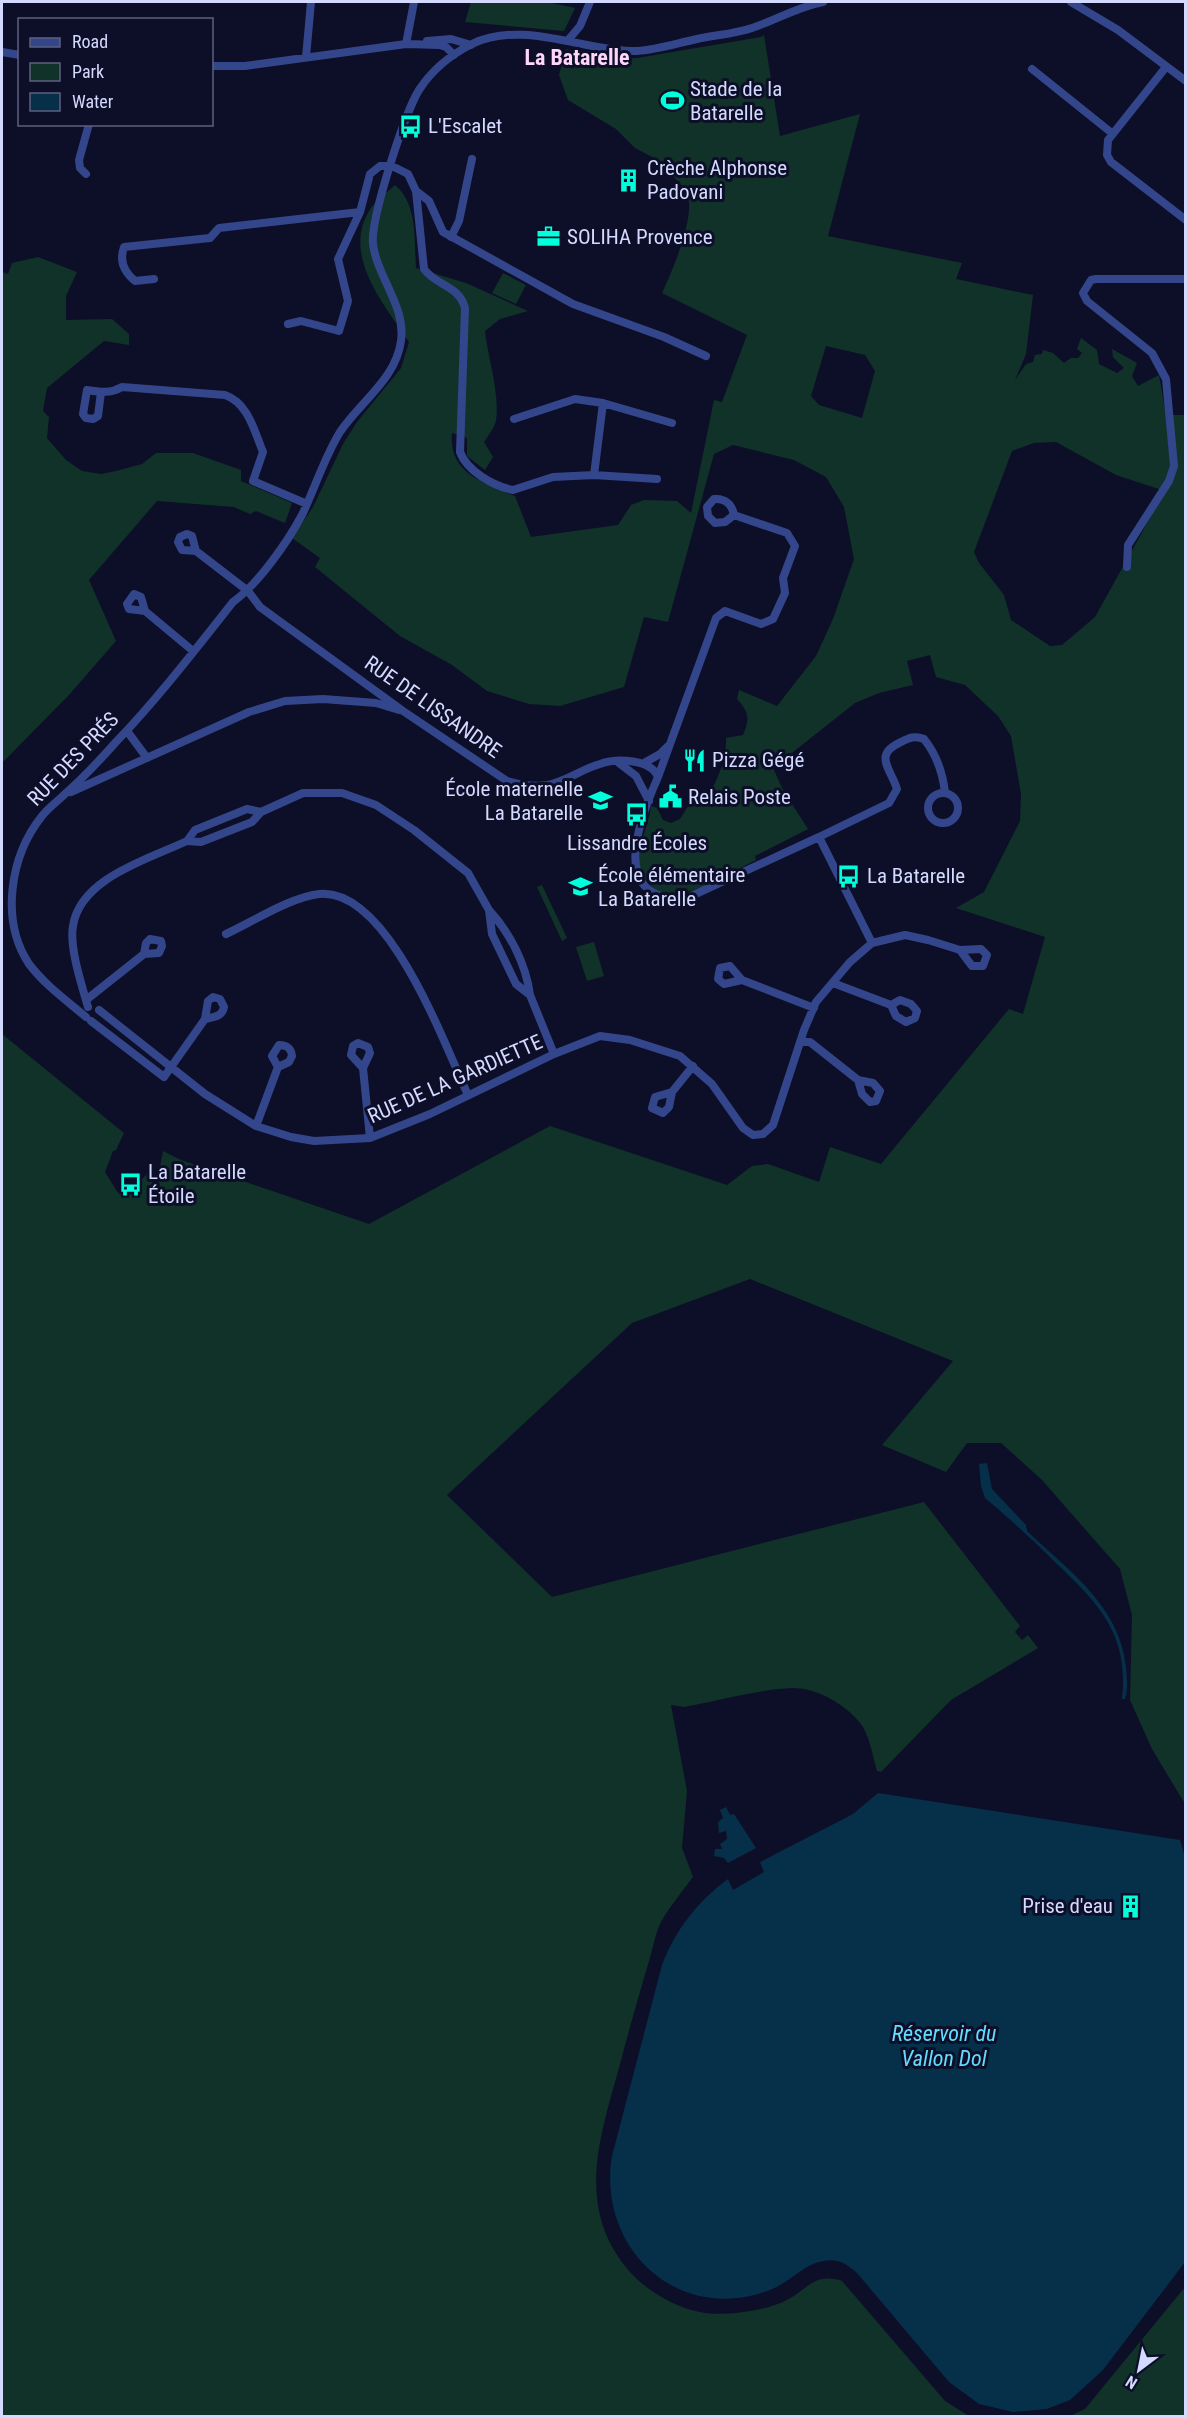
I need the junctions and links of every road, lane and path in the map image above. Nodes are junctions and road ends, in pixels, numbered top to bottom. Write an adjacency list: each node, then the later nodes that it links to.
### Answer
1 (311, 2): 13 (street)
2 (414, 2): 7 (street)
3 (590, 2): 6 (street)
4 (823, 2): 6 (street)
5 (1071, 2): 15 (street)
6 (569, 39): 9 (street)
7 (406, 44): 8 (street); 13 (street)
8 (417, 44): 9 (street); 12 (street)
9 (471, 45): 12 (street, RUE DES PRÉS)
10 (2, 52): 11 (street)
11 (18, 55)
12 (454, 55): 21 (street, RUE DES PRÉS)
13 (306, 57): 14 (street)
14 (213, 66)
15 (1166, 67): 17 (street); 19 (street)
16 (1032, 69): 19 (street)
17 (1185, 81)
18 (88, 126): 22 (street)
19 (1113, 134): 25 (street)
20 (472, 159): 26 (street)
21 (392, 166): 23 (street); 24 (street); 37 (street, RUE DES PRÉS)
22 (86, 174)
23 (416, 191): 26 (street); 35 (street)
24 (360, 212): 27 (street); 29 (street)
25 (1185, 220)
26 (451, 237): 30 (street)
27 (154, 279)
28 (1185, 279): 40 (street)
29 (288, 324)
30 (706, 356)
31 (101, 392): 37 (street)
32 (603, 403): 33 (street); 34 (street); 35 (street)
33 (514, 418)
34 (672, 423)
35 (594, 476): 36 (street)
36 (657, 479)
37 (307, 504): 41 (street, RUE DES PRÉS)
38 (734, 514): 46 (street)
39 (196, 550): 41 (street, RUE DE LISSANDRE)
40 (1127, 567)
41 (248, 591): 43 (street, RUE DES PRÉS); 44 (street, RUE DE LISSANDRE)
42 (145, 611): 43 (street)
43 (193, 651): 45 (street, RUE DES PRÉS)
44 (403, 711): 47 (street); 48 (street, RUE DE LISSANDRE)
45 (127, 731): 47 (street); 54 (street, RUE DES PRÉS)
46 (668, 746): 49 (street); 51 (street)
47 (147, 758): 54 (street)
48 (617, 762): 49 (street, RUE DE LISSANDRE); 50 (street)
49 (642, 763): 50 (street); 51 (street)
50 (636, 776): 52 (street)
51 (657, 779): 52 (street); 55 (street)
52 (643, 786): 55 (street)
53 (945, 793): 57 (street)
54 (65, 794): 70 (street, RUE DES PRÉS)
55 (649, 801): 57 (street)
56 (261, 812): 58 (street); 58 (street); 59 (street)
57 (819, 837): 61 (street)
58 (187, 841): 70 (street)
59 (489, 910): 66 (street); 66 (street)
60 (226, 934): 80 (street)
61 (872, 943): 62 (street); 65 (street)
62 (960, 950)
63 (144, 954): 70 (street)
64 (742, 980): 68 (street)
65 (833, 983): 67 (street); 68 (street)
66 (530, 995): 73 (street)
67 (891, 1005)
68 (813, 1008): 72 (street)
69 (99, 1010): 70 (street, RUE DES PRÉS); 70 (street); 75 (street, RUE DE LA GARDIETTE)
70 (87, 1011): 75 (street)
71 (205, 1019): 75 (street)
72 (800, 1042): 74 (street, RUE DE LA GARDIETTE); 78 (street)
73 (554, 1054): 74 (street, RUE DE LA GARDIETTE); 80 (street, RUE DE LA GARDIETTE)
74 (693, 1066): 79 (street)
75 (171, 1067): 81 (street, RUE DE LA GARDIETTE)
76 (278, 1067): 81 (street)
77 (363, 1068): 82 (street)
78 (858, 1080)
79 (672, 1092)
80 (468, 1095): 82 (street, RUE DE LA GARDIETTE)
81 (256, 1126): 82 (street, RUE DE LA GARDIETTE)
82 (370, 1138)

